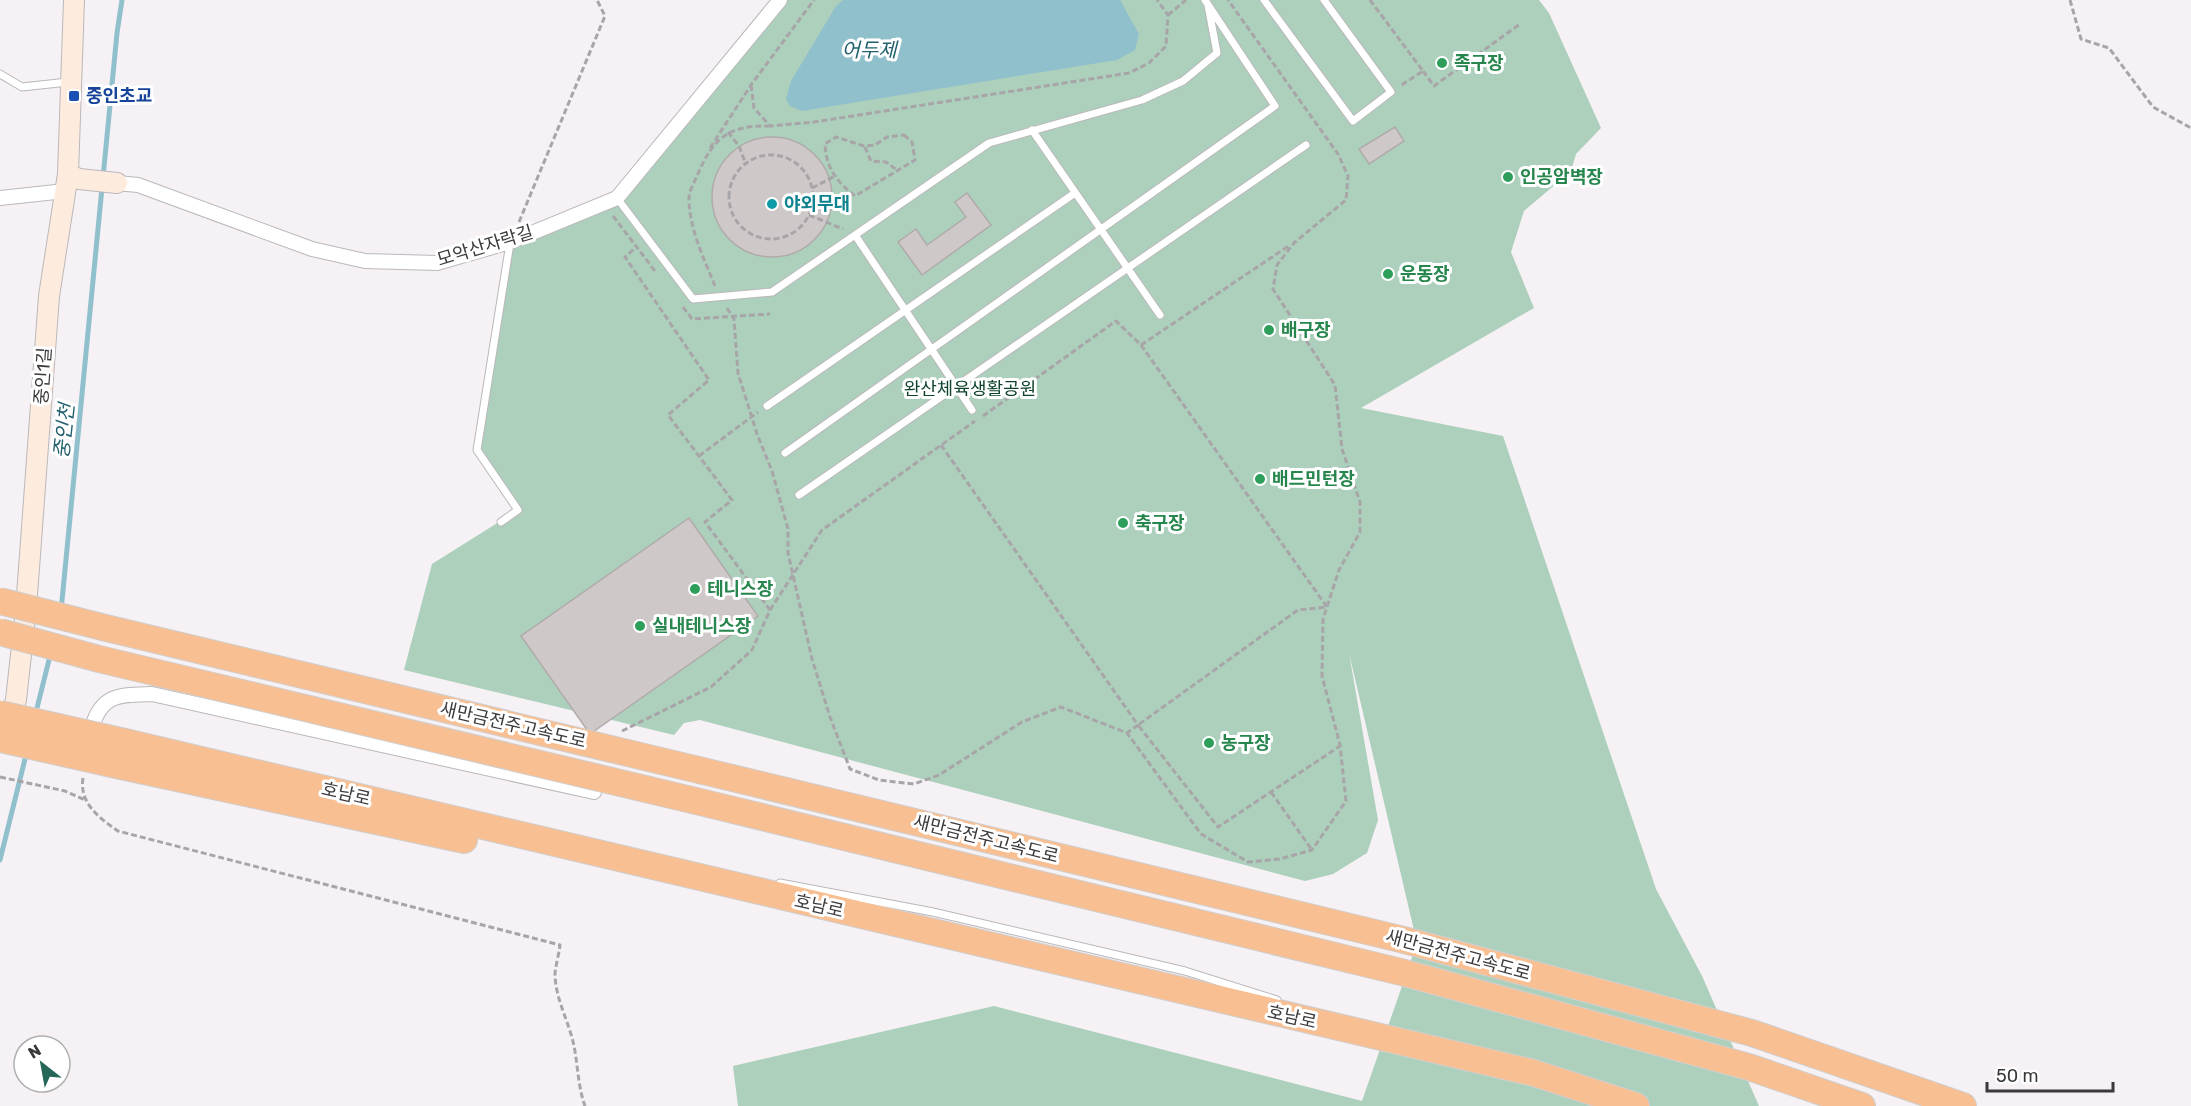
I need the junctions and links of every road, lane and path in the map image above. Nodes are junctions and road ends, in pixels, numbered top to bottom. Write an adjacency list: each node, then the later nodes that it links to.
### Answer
1 (74, 0): 17 (street, 중인1길)
2 (597, 0): 40 (path)
3 (780, 0): 35 (street, 모악산자락길)
4 (814, 0): 18 (path)
5 (1157, 0): 13 (path)
6 (1186, 0): 13 (path)
7 (1228, 0): 41 (path)
8 (1264, 0): 19 (lane)
9 (1324, 0): 19 (lane)
10 (1370, 0): 15 (path)
11 (2070, 0): 21 (path)
12 (1207, 2): 22 (lane); 38 (lane)
13 (1168, 15): 20 (path)
14 (1520, 24): 15 (path)
15 (1423, 71): 19 (path)
16 (0, 74): 17 (lane)
17 (70, 81): 30 (street, 중인1길)
18 (751, 85): 20 (path); 26 (path)
19 (1390, 92)
20 (770, 126): 23 (path)
21 (2191, 128)
22 (1032, 130): 33 (lane); 39 (lane)
23 (728, 132): 26 (path); 27 (path)
24 (1306, 145): 43 (lane)
25 (864, 146): 28 (path); 28 (path); 29 (path)
26 (706, 155): 45 (path)
27 (746, 165): 32 (path); 36 (path)
28 (897, 170): 29 (path)
29 (835, 176): 32 (path)
30 (71, 181): 31 (street, 모악산자락길); 34 (street); 72 (street, 중인1길)
31 (117, 183): 40 (street, 모악산자락길)
32 (812, 188): 36 (path)
33 (1075, 193): 38 (lane); 47 (lane)
34 (0, 198)
35 (617, 198): 40 (street, 모악산자락길); 45 (lane)
36 (809, 215): 39 (path)
37 (603, 220): 42 (path)
38 (1101, 230): 43 (lane); 51 (lane)
39 (855, 235): 45 (lane); 47 (lane)
40 (510, 242): 59 (lane)
41 (1294, 243): 50 (path); 62 (path)
42 (636, 247): 44 (path); 57 (path)
43 (1128, 268): 49 (lane); 52 (lane)
44 (657, 274)
45 (719, 297): 60 (path)
46 (678, 301): 48 (path)
47 (905, 310): 51 (lane); 53 (lane)
48 (770, 314)
49 (1160, 315)
50 (1141, 345): 55 (path); 62 (path)
51 (931, 349): 52 (lane); 56 (lane)
52 (956, 386): 54 (lane); 58 (lane)
53 (767, 406): 57 (path)
54 (972, 410)
55 (941, 445): 60 (path); 66 (path)
56 (785, 453)
57 (699, 456): 63 (path)
58 (799, 495)
59 (501, 522)
60 (793, 573): 63 (path); 69 (path)
61 (0, 601): 90 (highway, 새만금전주고속도로, bridge)
62 (1327, 607): 66 (path); 71 (path)
63 (770, 610): 68 (path)
64 (0, 632): 89 (highway, 새만금전주고속도로, bridge)
65 (0, 714): 73 (highway, 호남로, bridge)
66 (1138, 725): 69 (path); 77 (path)
67 (92, 727): 76 (street)
68 (620, 732)
69 (1127, 733): 80 (path)
70 (0, 740): 73 (highway, 호남로, bridge)
71 (1340, 745): 77 (path); 80 (path)
72 (0, 751)
73 (123, 754): 79 (highway, 호남로); 87 (highway, 호남로)
74 (84, 769): 78 (path)
75 (0, 777): 78 (path)
76 (594, 792)
77 (1271, 792): 80 (path)
78 (85, 800): 86 (path)
79 (496, 830): 81 (lane); 85 (highway, 호남로)
80 (1312, 850)
81 (691, 867)
82 (772, 882): 83 (lane)
83 (1283, 1002)
84 (1316, 1013): 85 (lane)
85 (1425, 1048): 88 (highway, 호남로)
86 (585, 1106)
87 (1580, 1106)
88 (1636, 1106)
89 (1862, 1106)
90 (1963, 1106)

